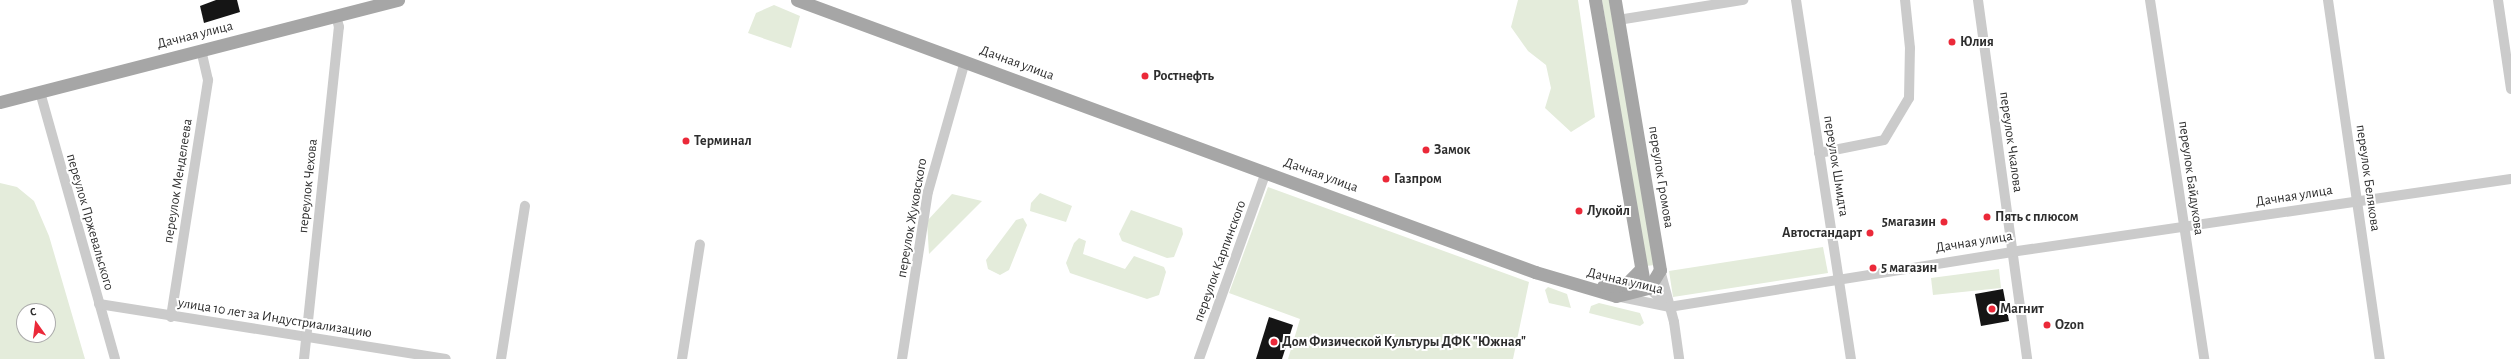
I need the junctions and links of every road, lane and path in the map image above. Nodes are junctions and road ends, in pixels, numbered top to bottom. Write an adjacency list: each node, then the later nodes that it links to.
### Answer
1 (365, 0): 14 (main road, Дачная улица)
2 (398, 0): 14 (main road, Дачная улица)
3 (797, 0): 13 (main road, Дачная улица)
4 (1595, 0): 30 (main road)
5 (1615, 0): 15 (main road, переулок Громова)
6 (1743, 0): 15 (street)
7 (1796, 0): 22 (street, переулок Шмидта)
8 (1905, 0): 22 (street)
9 (1978, 0): 29 (street, переулок Чкалова)
10 (2150, 0): 27 (street, переулок Байдукова)
11 (2328, 0): 25 (street, переулок Белякова)
12 (2498, 0): 18 (street)
13 (815, 2): 17 (main road, Дачная улица)
14 (335, 12): 16 (main road, Дачная улица); 38 (street, переулок Чехова)
15 (1618, 20): 31 (main road, переулок Громова)
16 (200, 46): 19 (main road, Дачная улица); 20 (main road, Дачная улица); 37 (street, переулок Менделеева)
17 (966, 57): 23 (main road, Дачная улица); 44 (street, переулок Жуковского)
18 (2511, 89)
19 (40, 92): 21 (main road, Дачная улица); 35 (street, переулок Пржевальского)
20 (0, 94)
21 (0, 102)
22 (1819, 153): 32 (street, переулок Шмидта)
23 (1268, 168): 34 (main road, Дачная улица); 45 (street, переулок Карпинского)
24 (2511, 179): 25 (street, Дачная улица)
25 (2358, 202): 27 (street, Дачная улица); 50 (street, переулок Белякова)
26 (526, 206): 42 (street)
27 (2184, 228): 29 (street, Дачная улица); 49 (street, переулок Байдукова)
28 (700, 244): 43 (street)
29 (2011, 252): 32 (street, Дачная улица); 48 (street, переулок Чкалова)
30 (1640, 270): 33 (main road); 34 (main road)
31 (1660, 270): 33 (main road); 36 (street, переулок Громова)
32 (1839, 280): 36 (street, Дачная улица); 47 (street, переулок Шмидта)
33 (1649, 288): 34 (main road); 36 (street)
34 (1614, 292): 36 (street, Дачная улица)
35 (99, 304): 37 (street, улица 10 лет за Индустриализацию); 39 (street, переулок Пржевальского)
36 (1669, 307): 46 (street, переулок Громова)
37 (171, 317): 38 (street, улица 10 лет за Индустриализацию)
38 (306, 338): 40 (street, переулок Чехова); 41 (street, улица 10 лет за Индустриализацию)
39 (115, 359)
40 (304, 359)
41 (446, 359)
42 (501, 359)
43 (682, 359)
44 (902, 359)
45 (1199, 359)
46 (1679, 359)
47 (1851, 359)
48 (2027, 359)
49 (2204, 359)
50 (2380, 359)

